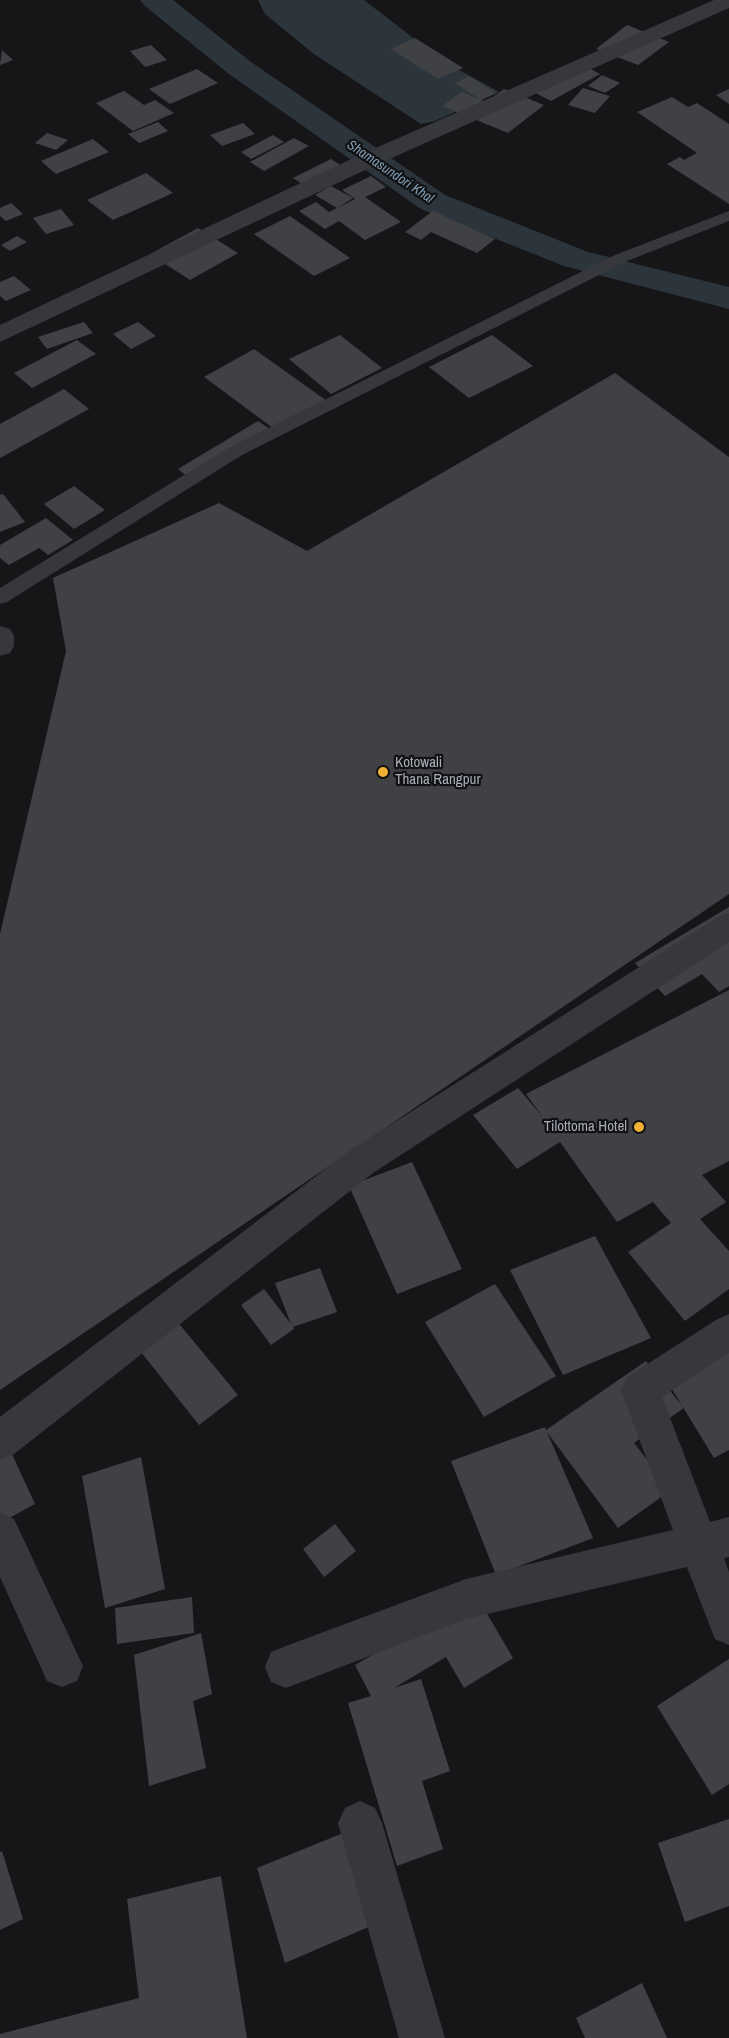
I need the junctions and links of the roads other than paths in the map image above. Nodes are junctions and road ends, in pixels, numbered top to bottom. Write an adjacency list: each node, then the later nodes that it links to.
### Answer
1 (729, 1): 3 (street)
2 (729, 216): 4 (lane)
3 (0, 334)
4 (0, 597)
5 (0, 636): 6 (street)
6 (0, 646)
7 (729, 926): 9 (street)
8 (729, 1332): 11 (street)
9 (0, 1441)
10 (0, 1533): 13 (street)
11 (713, 1540): 12 (street); 14 (street)
12 (729, 1625)
13 (62, 1666)
14 (286, 1668)
15 (360, 1823): 16 (street)
16 (422, 2038)

